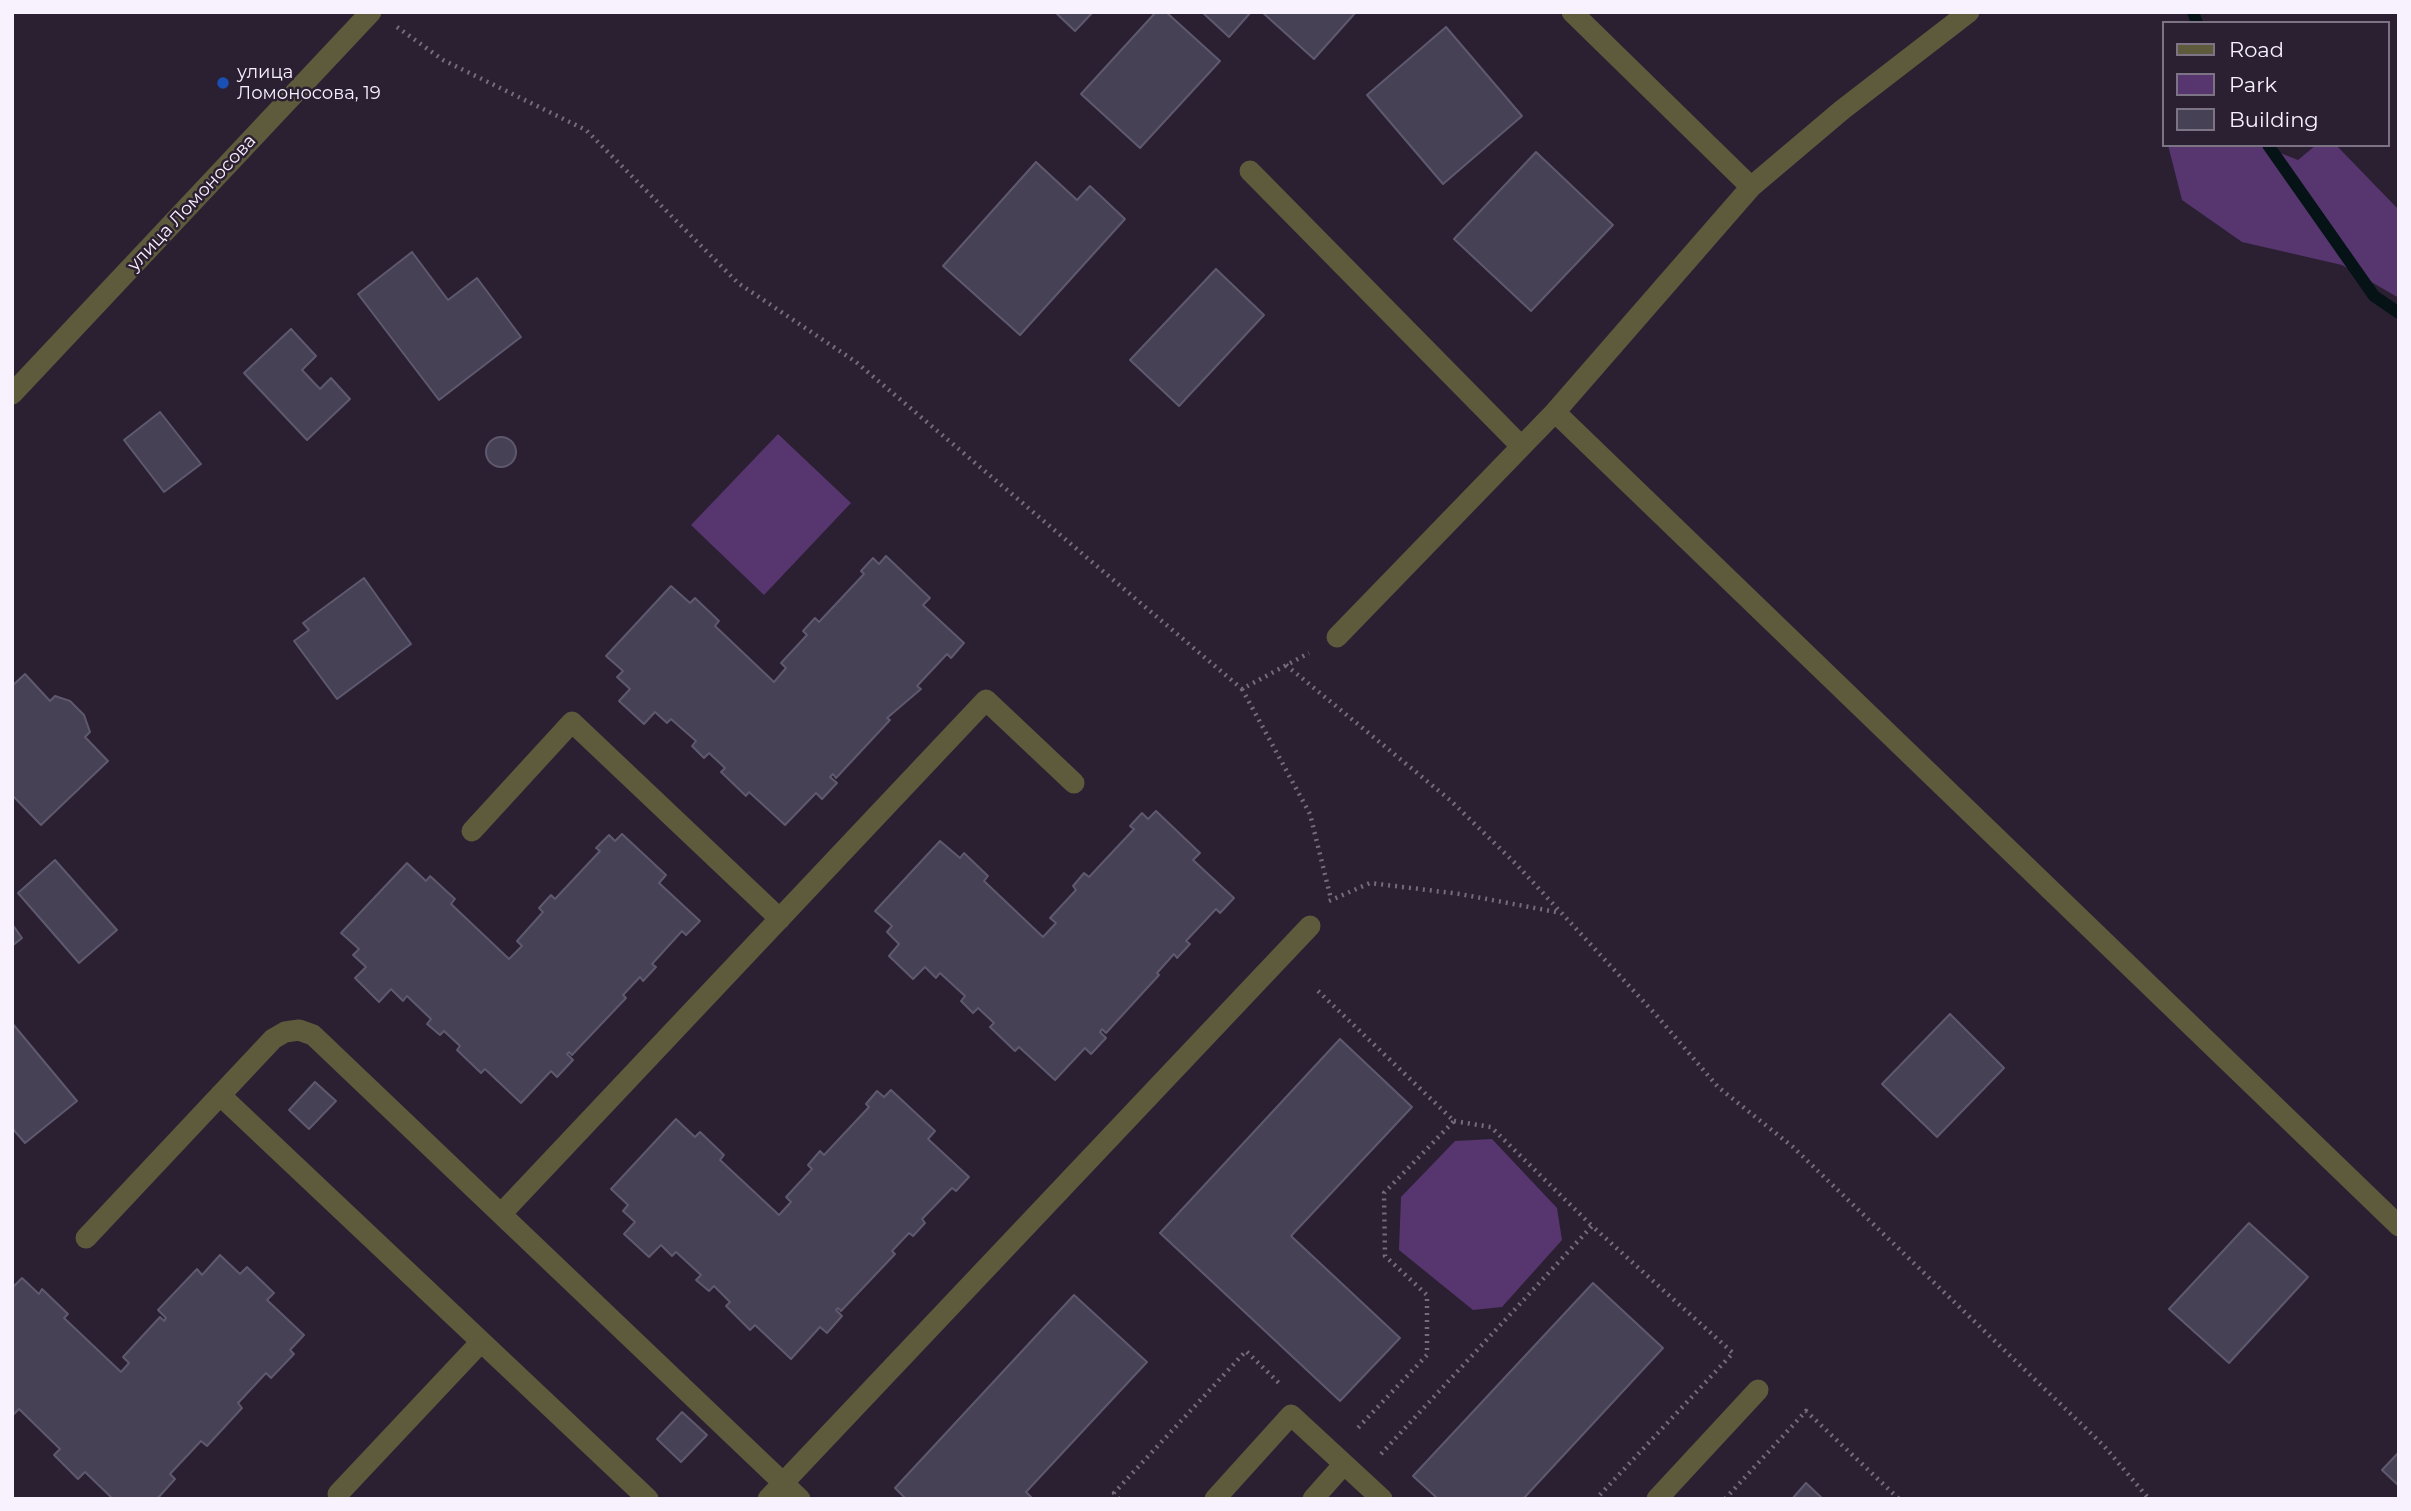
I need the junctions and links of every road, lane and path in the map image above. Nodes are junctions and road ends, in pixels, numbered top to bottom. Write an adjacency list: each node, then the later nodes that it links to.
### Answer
1 (1572, 12): 5 (street)
2 (1969, 12): 5 (street)
3 (379, 16): 6 (street, улица Ломоносова); 11 (path)
4 (1250, 171): 8 (street)
5 (1751, 187): 7 (street)
6 (12, 394)
7 (1555, 412): 8 (street); 23 (street)
8 (1520, 445): 9 (street)
9 (1337, 637): 10 (path)
10 (1286, 665): 11 (path); 15 (path)
11 (1242, 690): 14 (path)
12 (1074, 783): 16 (street)
13 (472, 831): 16 (street)
14 (1331, 899): 15 (path); 17 (path)
15 (1557, 912): 43 (path)
16 (780, 919): 21 (street)
17 (1310, 926): 30 (street)
18 (1318, 991): 20 (path)
19 (220, 1095): 21 (street); 24 (street); 25 (street)
20 (1454, 1121): 22 (path); 29 (path)
21 (500, 1214): 30 (street)
22 (1592, 1226): 28 (path); 39 (path)
23 (2399, 1226)
24 (86, 1238)
25 (481, 1342): 31 (street); 32 (street)
26 (1285, 1388): 35 (path)
27 (1758, 1390): 40 (street)
28 (1378, 1458)
29 (1339, 1459): 36 (street); 37 (street); 38 (street)
30 (783, 1483): 33 (street); 34 (street)
31 (338, 1493)
32 (648, 1499)
33 (768, 1499)
34 (800, 1499)
35 (1119, 1499)
36 (1215, 1499)
37 (1313, 1499)
38 (1382, 1499)
39 (1596, 1499)
40 (1657, 1499)
41 (1724, 1499): 42 (path)
42 (1899, 1499)
43 (2149, 1499)

